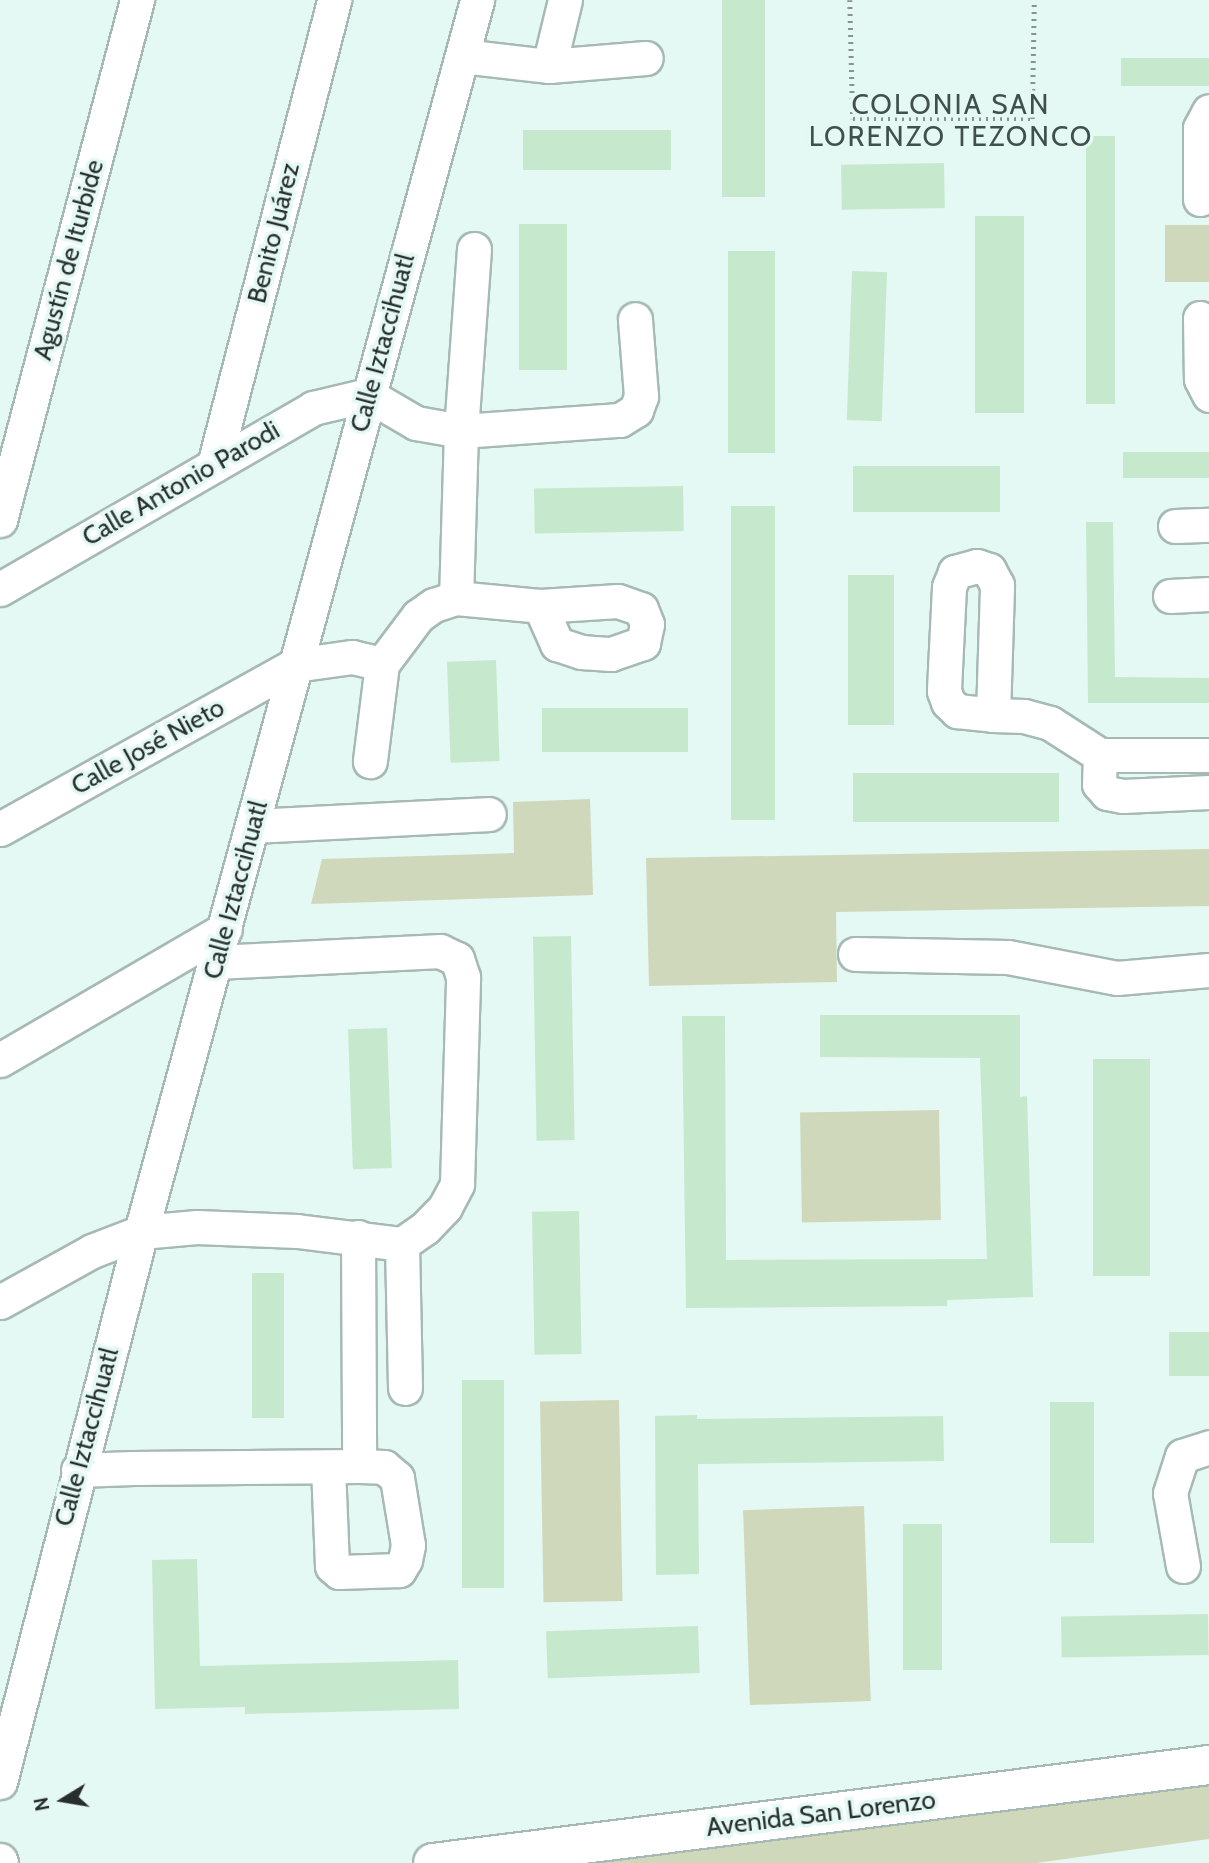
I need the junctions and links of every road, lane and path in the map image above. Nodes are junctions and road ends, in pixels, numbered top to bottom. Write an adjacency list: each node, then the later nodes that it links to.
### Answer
1 (137, 0): 19 (street, Agustín de Iturbide)
2 (334, 0): 18 (street, Benito Juárez)
3 (477, 0): 7 (street, Calle Iztaccihuatl)
4 (565, 0): 9 (street)
5 (850, 0): 6 (path)
6 (1034, 0)
7 (463, 56): 9 (street); 15 (street, Calle Iztaccihuatl)
8 (646, 58): 9 (street)
9 (550, 66)
10 (1209, 111): 11 (street)
11 (1200, 199)
12 (474, 249): 17 (street)
13 (1200, 318): 16 (street)
14 (635, 319): 17 (street)
15 (368, 394): 17 (street); 18 (street, Calle Antonio Parodi); 28 (street, Calle Iztaccihuatl)
16 (1209, 395)
17 (461, 431): 25 (street)
18 (214, 465): 22 (street, Calle Antonio Parodi)
19 (0, 520)
20 (1209, 525): 21 (street)
21 (1175, 526)
22 (0, 589)
23 (1209, 594): 24 (street)
24 (1170, 596)
25 (456, 598): 26 (street); 27 (street)
26 (540, 606)
27 (382, 664): 28 (street); 32 (street)
28 (295, 665): 35 (street, Calle Iztaccihuatl); 36 (street, Calle José Nieto)
29 (993, 715): 30 (street)
30 (1100, 755): 31 (street); 33 (street)
31 (1209, 755)
32 (370, 761)
33 (1209, 792)
34 (489, 814): 35 (street)
35 (254, 826): 37 (street, Calle Iztaccihuatl)
36 (0, 829)
37 (225, 929): 39 (street, Calle Iztaccihuatl); 41 (street)
38 (855, 954): 40 (street)
39 (216, 962): 42 (street, Calle Iztaccihuatl); 44 (street)
40 (1209, 970)
41 (0, 1060)
42 (141, 1232): 43 (street); 45 (street); 48 (street, Calle Iztaccihuatl)
43 (358, 1237): 44 (street); 48 (street)
44 (402, 1244): 46 (street)
45 (0, 1302)
46 (405, 1388)
47 (1209, 1447): 49 (street)
48 (79, 1470): 51 (street, Calle Iztaccihuatl)
49 (1183, 1566)
50 (1209, 1765): 52 (main road, Avenida San Lorenzo)
51 (0, 1782)
52 (433, 1863)

